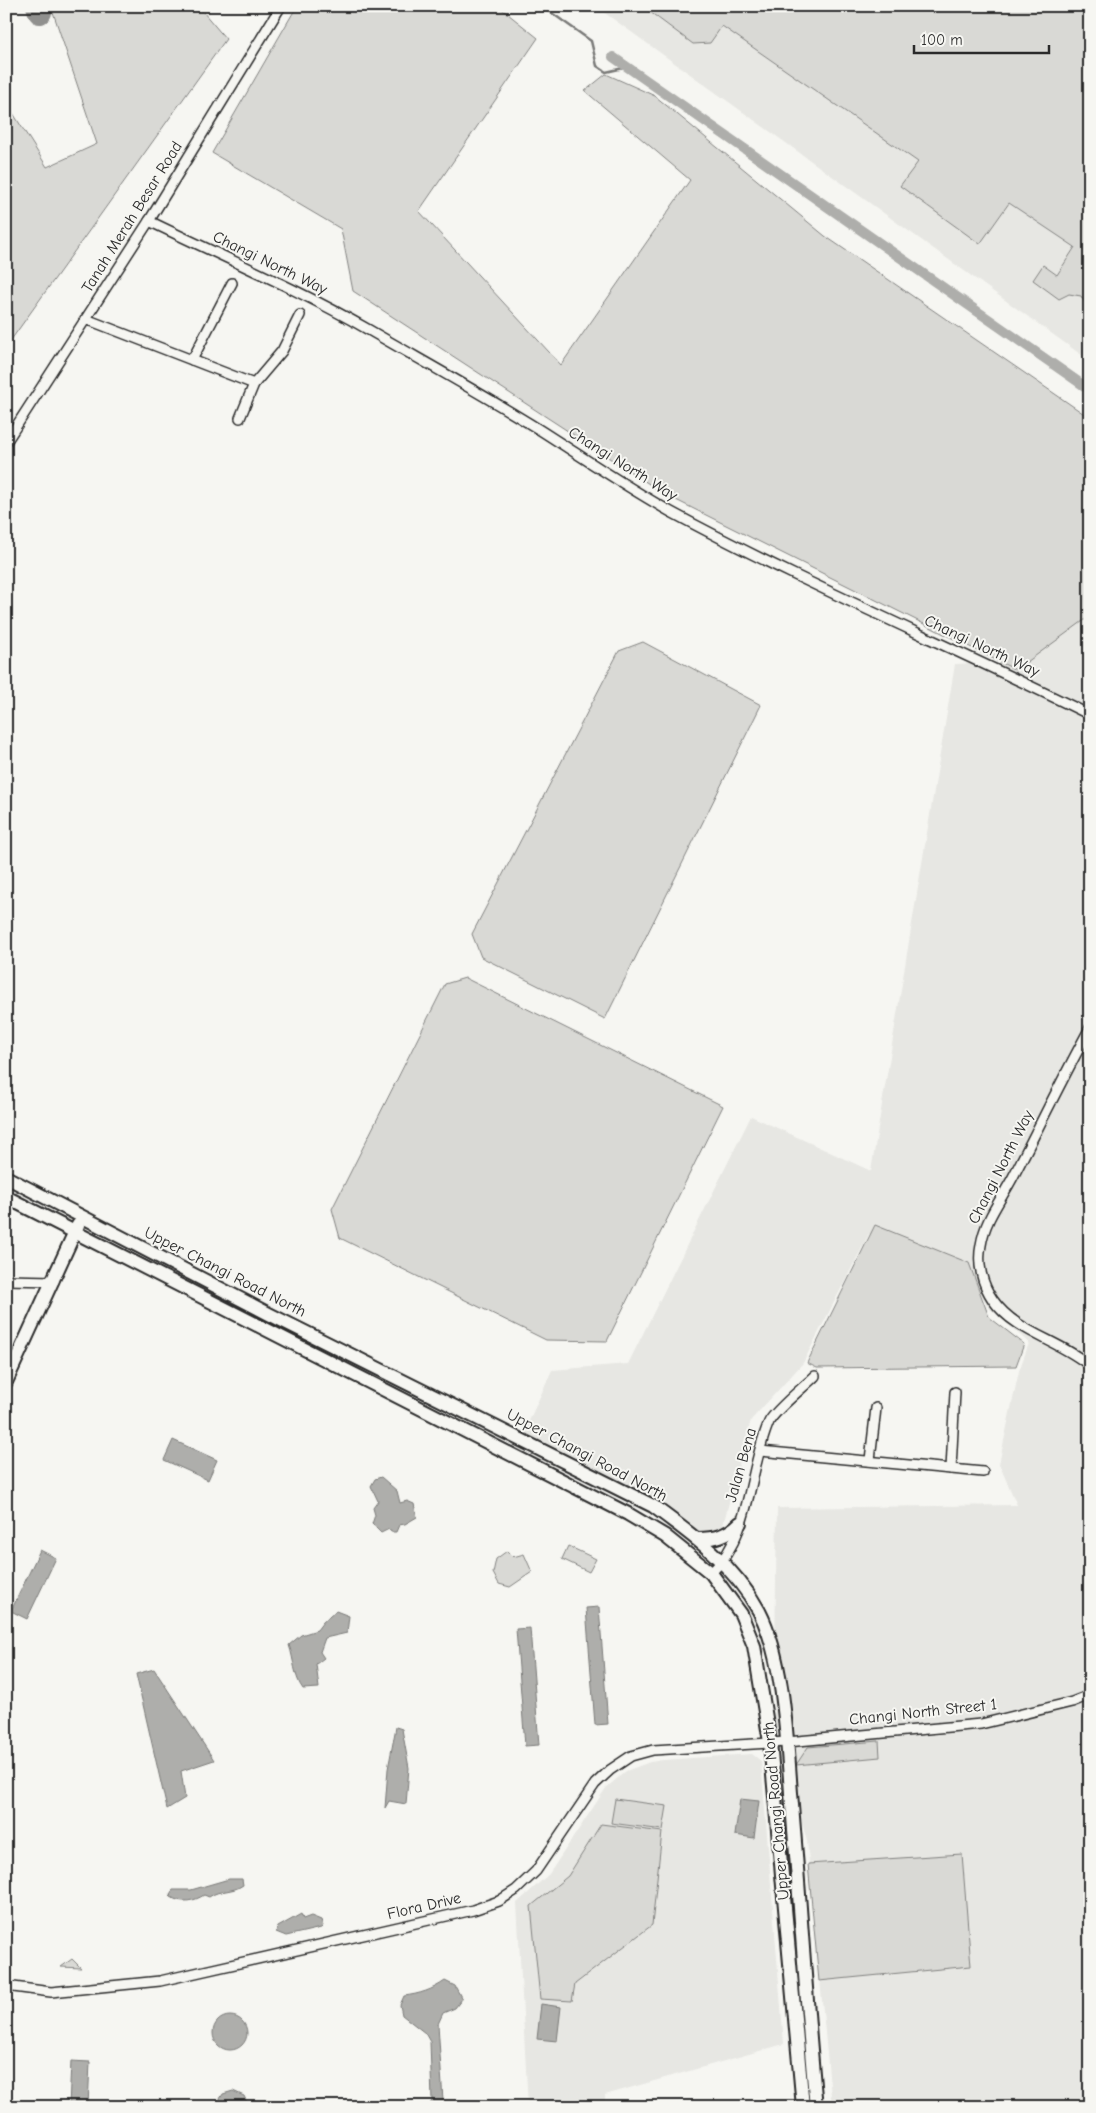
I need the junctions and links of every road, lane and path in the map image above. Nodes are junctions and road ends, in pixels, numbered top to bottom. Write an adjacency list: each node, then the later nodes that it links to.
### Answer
1 (281, 6): 2 (street, Tanah Merah Besar Road)
2 (149, 221): 5 (street, Tanah Merah Besar Road); 10 (street, Changi North Way)
3 (232, 283): 6 (street)
4 (300, 315): 7 (street)
5 (86, 319): 6 (street); 9 (street, Tanah Merah Besar Road)
6 (192, 360): 7 (street)
7 (254, 384): 8 (street)
8 (240, 418)
9 (6, 442)
10 (1090, 715)
11 (1090, 1028): 19 (street, Changi North Way)
12 (6, 1177): 14 (street, Upper Changi Road North)
13 (6, 1197): 15 (street, Upper Changi Road North)
14 (82, 1216): 15 (street); 20 (street, Upper Changi Road North)
15 (74, 1233): 17 (street); 24 (street, Upper Changi Road North)
16 (6, 1280): 17 (street)
17 (54, 1281): 18 (street)
18 (10, 1365): 22 (street)
19 (1090, 1366)
20 (395, 1376): 24 (street); 31 (street, Upper Changi Road North)
21 (815, 1376): 26 (street, Jalan Bena)
22 (6, 1382)
23 (955, 1392): 28 (street)
24 (395, 1397): 33 (street, Upper Changi Road North)
25 (876, 1408): 27 (street)
26 (760, 1451): 27 (street); 30 (street, Jalan Bena)
27 (870, 1460): 28 (street)
28 (951, 1469): 29 (street)
29 (983, 1472)
30 (740, 1523): 31 (street); 32 (street, Jalan Bena)
31 (697, 1539): 32 (street, Upper Changi Road North)
32 (723, 1561): 33 (street, Jalan Bena); 36 (street, Upper Changi Road North)
33 (711, 1573): 35 (street, Upper Changi Road North)
34 (1090, 1695): 36 (street, Changi North Street 1)
35 (770, 1742): 36 (street, Flora Drive); 37 (street, Flora Drive); 38 (street, Upper Changi Road North)
36 (787, 1742): 39 (street, Upper Changi Road North)
37 (6, 1986)
38 (803, 2107)
39 (816, 2107)

